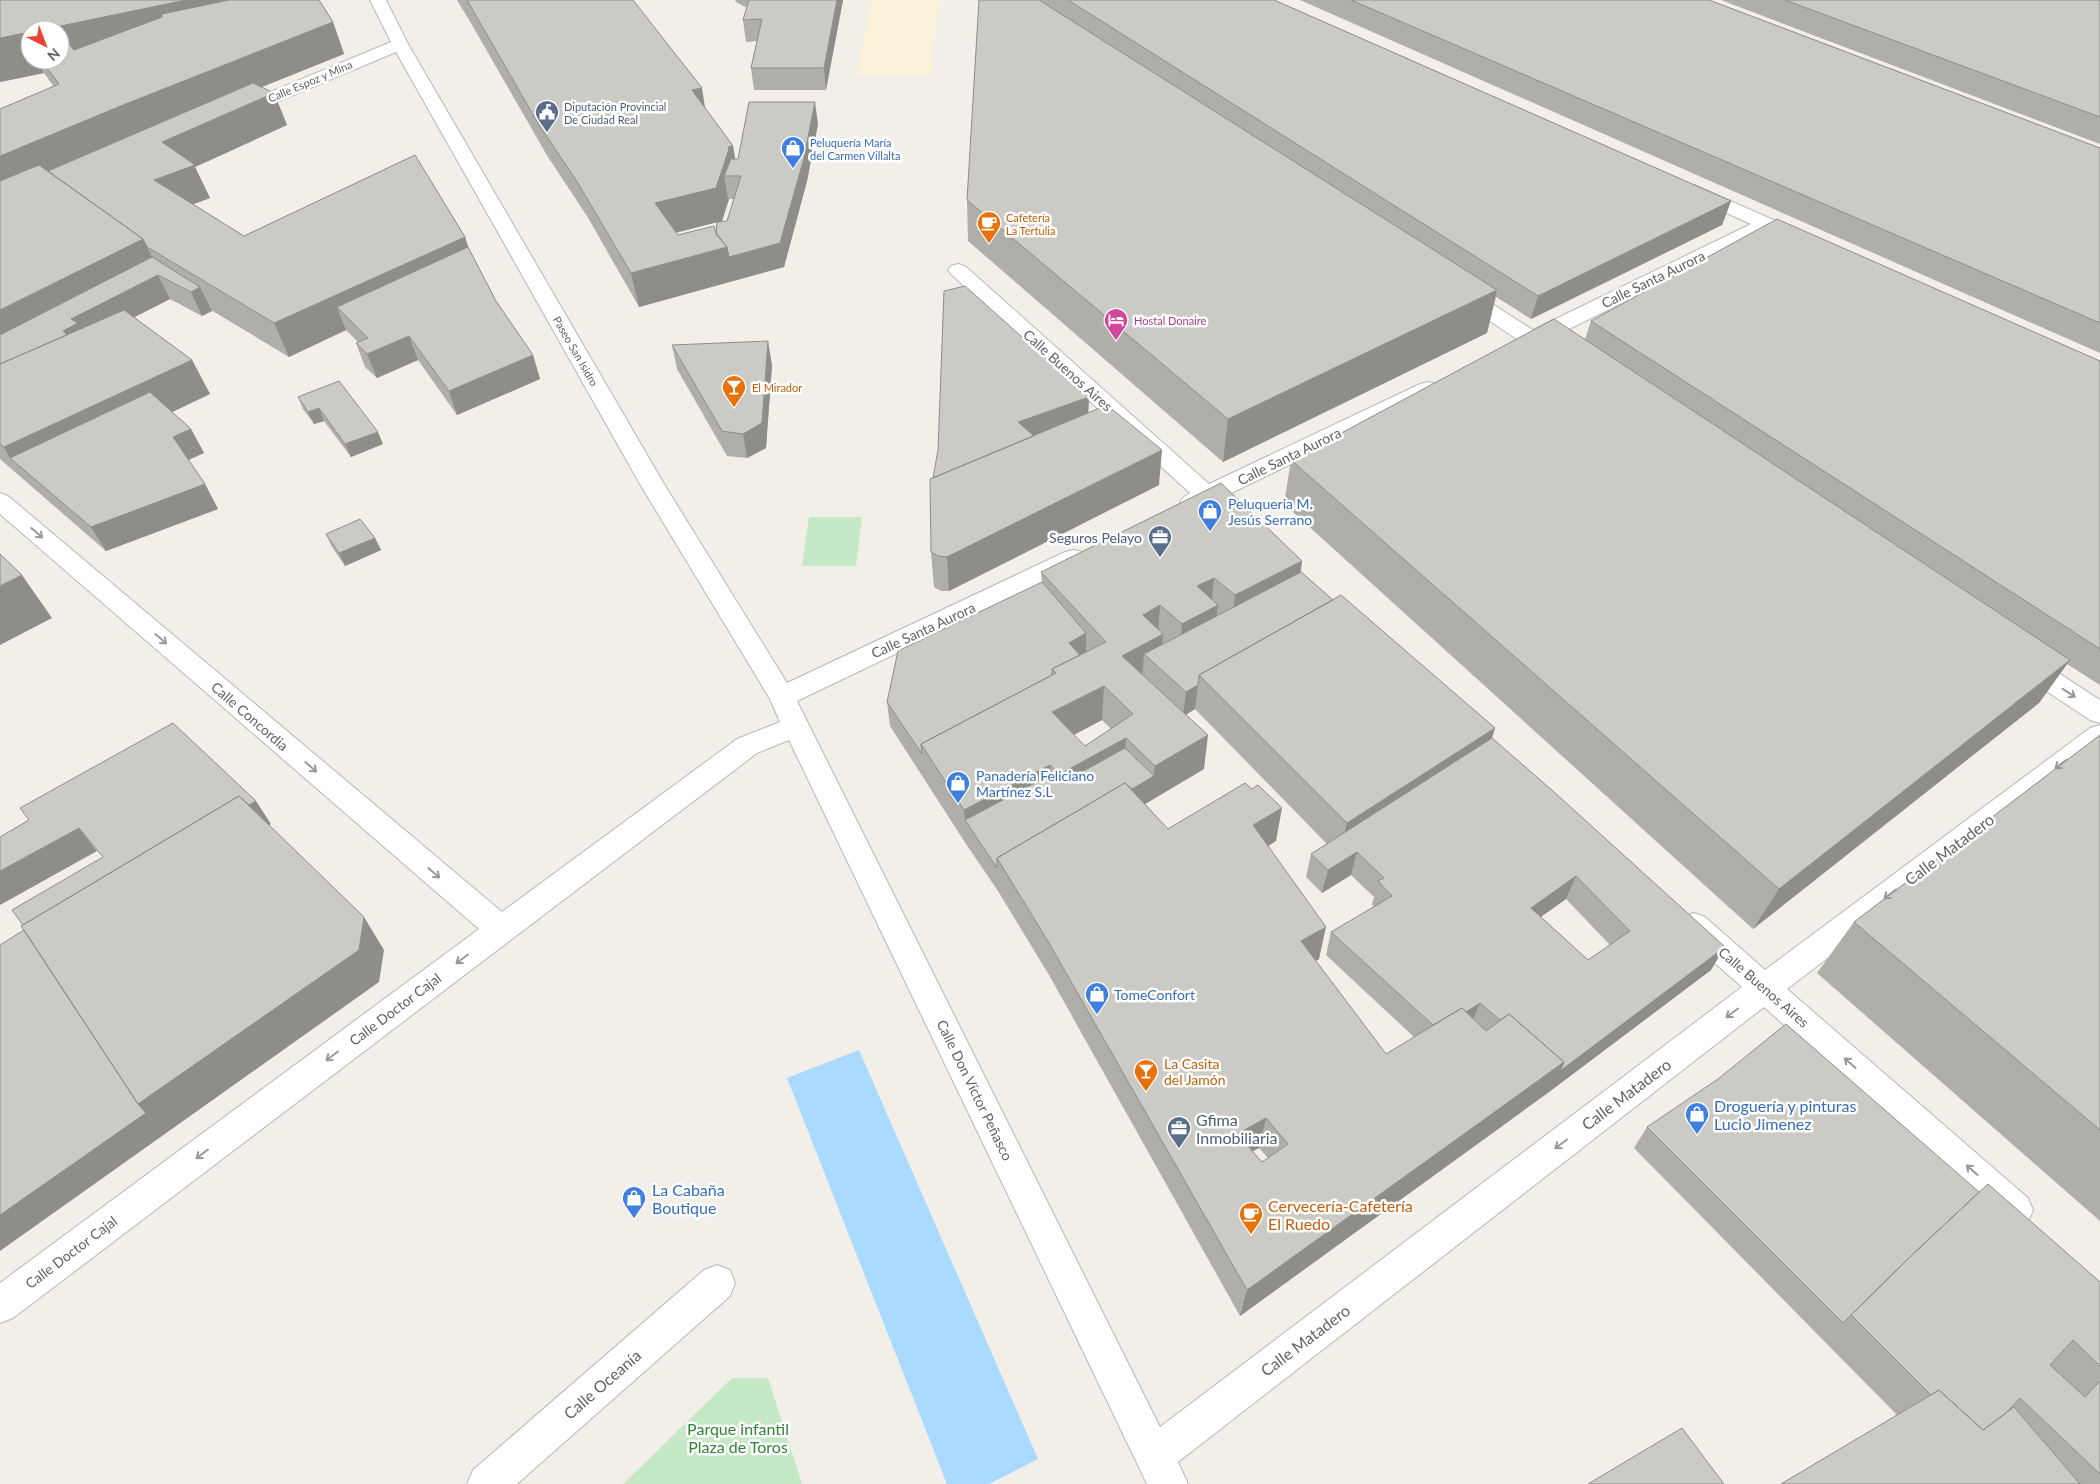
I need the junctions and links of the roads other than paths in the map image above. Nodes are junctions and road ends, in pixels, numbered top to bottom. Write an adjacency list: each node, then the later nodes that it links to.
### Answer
1 (378, 0): 2 (street, Paseo San Isidro)
2 (400, 44): 3 (street, Calle Espoz y Mina); 19 (street, Paseo San Isidro)
3 (226, 117)
4 (1676, 183): 5 (street)
5 (1767, 224): 6 (street); 9 (street, Calle Santa Aurora)
6 (1794, 236)
7 (958, 270): 13 (street, Calle Buenos Aires)
8 (1443, 281): 9 (street)
9 (1532, 339): 10 (street, Calle Santa Aurora); 11 (street)
10 (1505, 351)
11 (1573, 366)
12 (1444, 381): 13 (street, Calle Santa Aurora)
13 (1206, 495): 15 (street, Calle Santa Aurora); 16 (street, Calle Buenos Aires)
14 (0, 501): 24 (street, Calle Concordia, one-way to 24)
15 (1171, 512)
16 (1252, 535)
17 (1092, 550): 19 (street, Calle Santa Aurora)
18 (2001, 648): 20 (street, one-way to 20)
19 (782, 697): 21 (street, Calle Don Víctor Peñasco)
20 (2100, 713)
21 (797, 726): 24 (street, Calle Doctor Cajal); 29 (street, Calle Don Víctor Peñasco)
22 (2100, 735): 25 (street, Calle Matadero, one-way to 25)
23 (1676, 909): 25 (street, Calle Buenos Aires)
24 (501, 930): 28 (street, Calle Doctor Cajal, one-way to 28)
25 (1765, 988): 26 (street, Calle Buenos Aires, one-way to 25); 29 (street, Calle Matadero, one-way to 29)
26 (2033, 1225)
27 (717, 1283): 30 (street, Calle Oceanía)
28 (0, 1305)
29 (1161, 1470)
30 (487, 1484)

